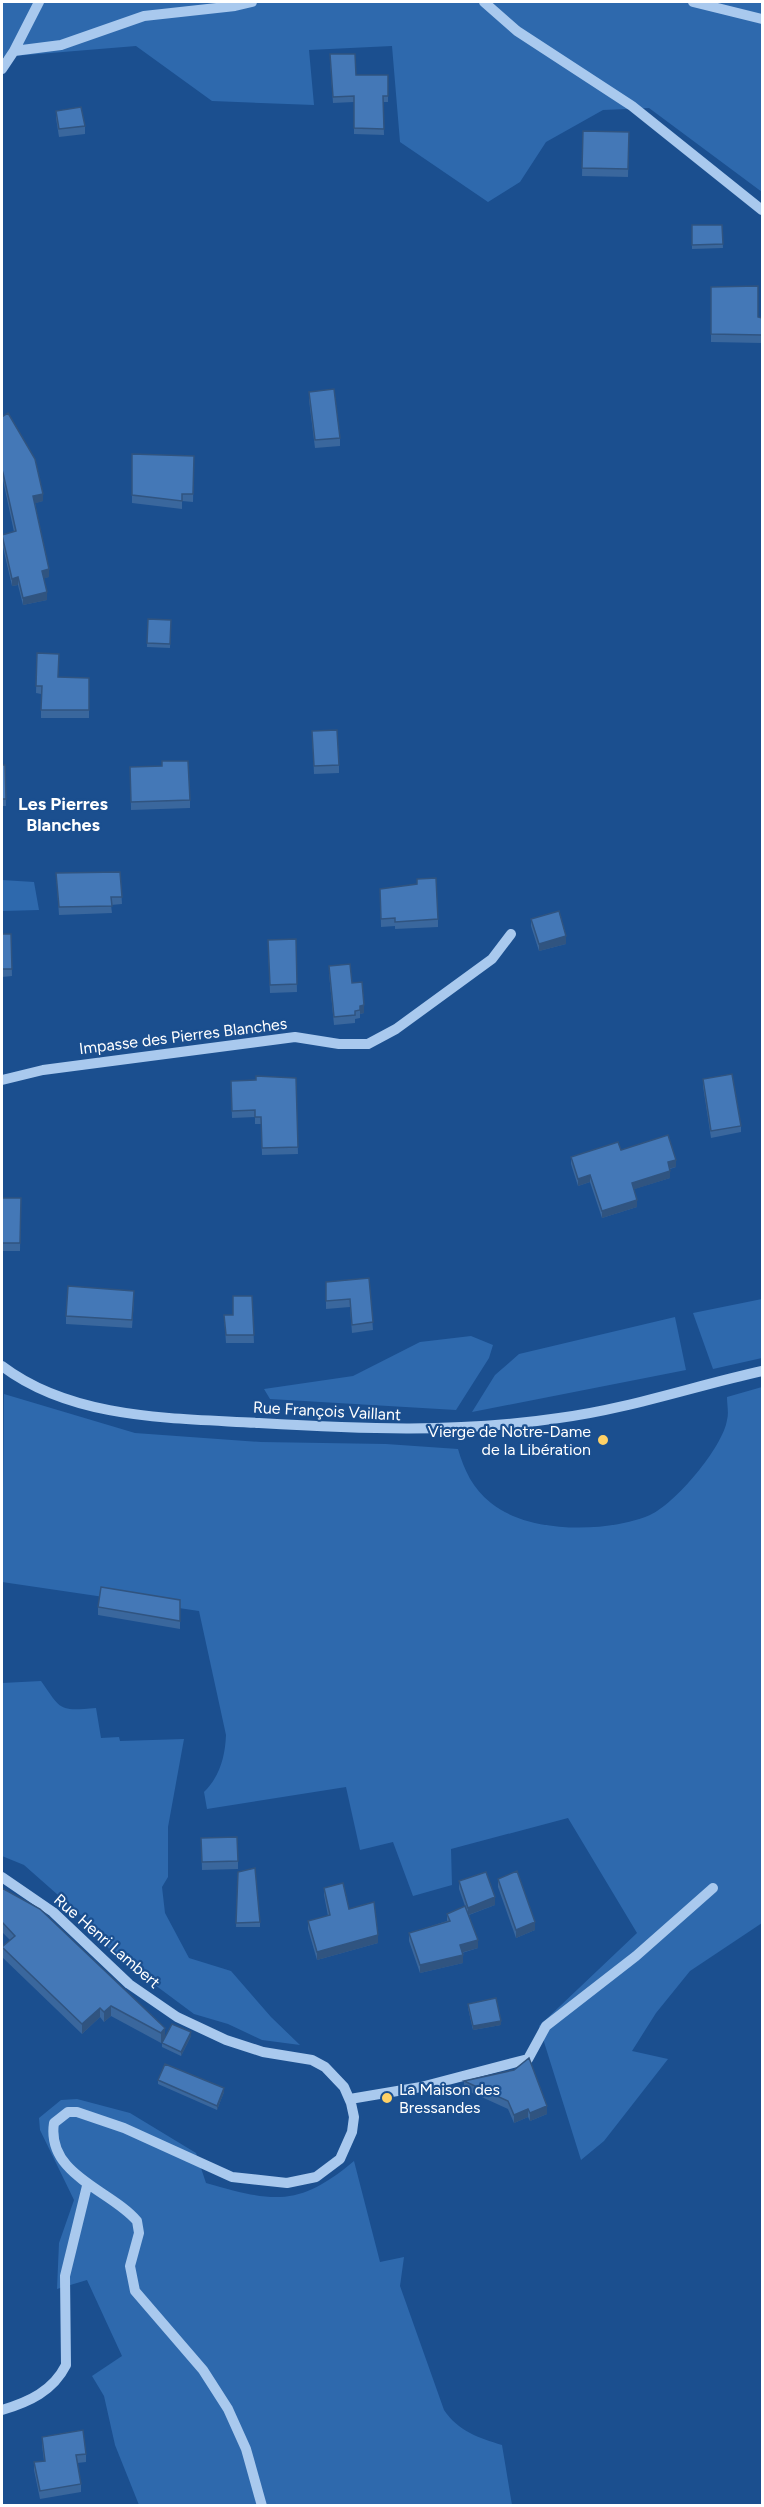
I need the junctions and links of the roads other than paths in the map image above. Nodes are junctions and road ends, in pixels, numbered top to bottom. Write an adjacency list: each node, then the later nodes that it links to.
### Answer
1 (39, 2): 6 (street)
2 (252, 2): 6 (street)
3 (484, 2): 8 (street)
4 (693, 2): 5 (street)
5 (762, 19)
6 (14, 51): 7 (street)
7 (2, 69)
8 (762, 210)
9 (511, 934): 10 (street, Impasse des Pierres Blanches)
10 (2, 1080)
11 (2, 1366): 12 (street, Rue François Vaillant)
12 (762, 1371)
13 (2, 1877): 15 (street, Rue Henri Lambert)
14 (712, 1888): 15 (street)
15 (350, 2099): 16 (street)
16 (87, 2186): 17 (street); 18 (street)
17 (2, 2410)
18 (262, 2505)

